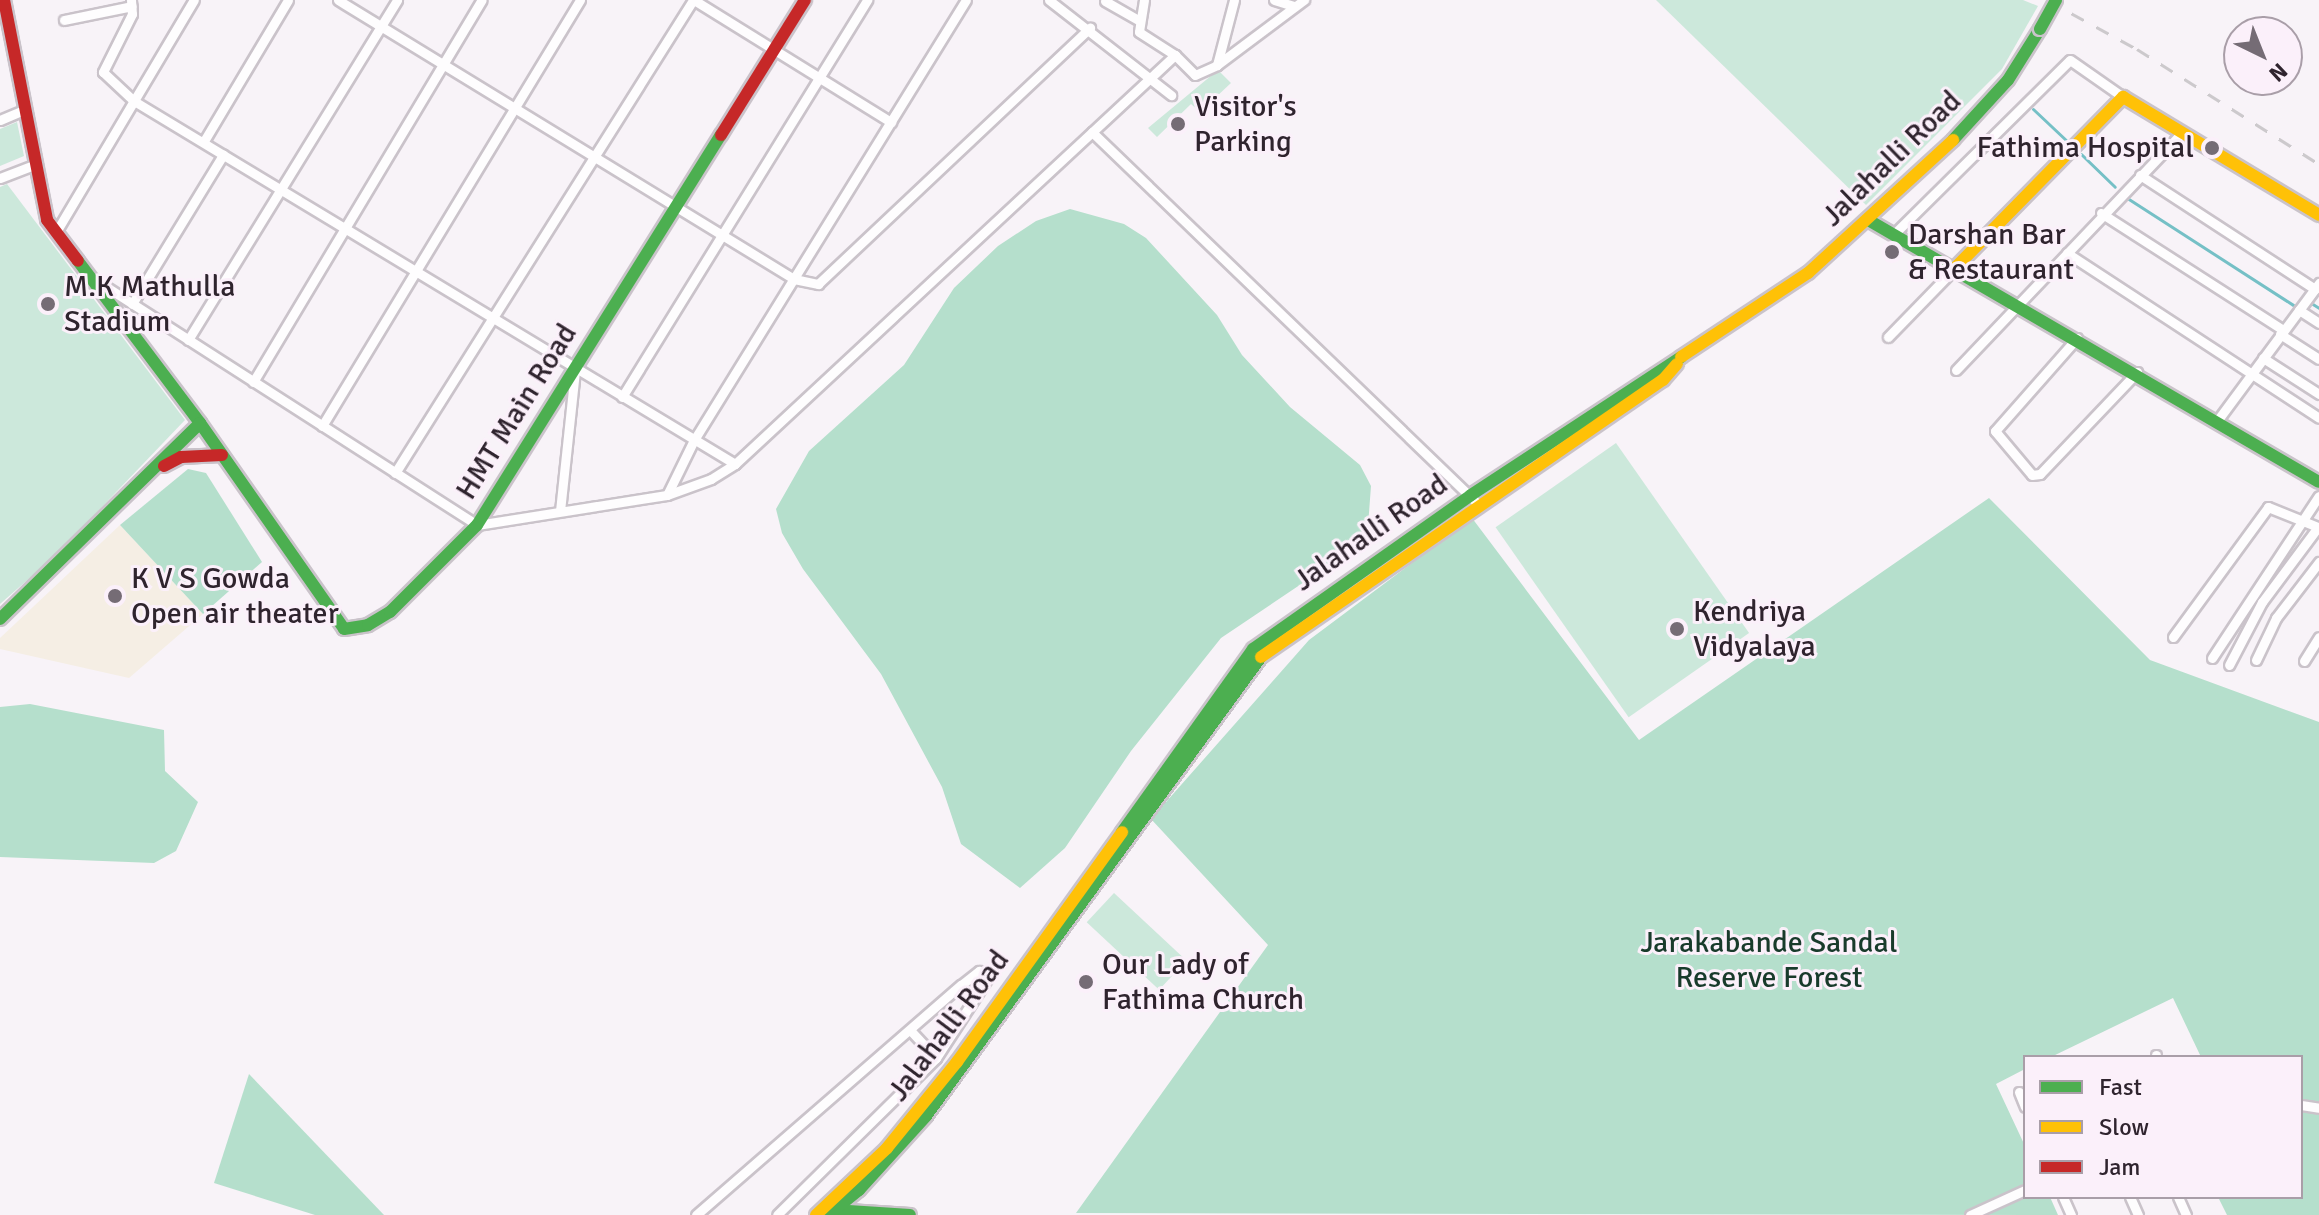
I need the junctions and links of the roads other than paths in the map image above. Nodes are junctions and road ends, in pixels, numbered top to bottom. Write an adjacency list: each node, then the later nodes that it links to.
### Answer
1 (4, 0): 35 (street, HMT Main Road)
2 (194, 0): 33 (street)
3 (288, 0): 40 (street)
4 (338, 0): 23 (street)
5 (397, 0): 23 (street)
6 (482, 0): 27 (street)
7 (580, 0): 34 (street)
8 (693, 0): 25 (street); 42 (street)
9 (805, 0): 25 (street, HMT Main Road)
10 (867, 0): 29 (street)
11 (966, 0): 37 (street)
12 (1049, 0): 24 (street)
13 (1144, 0): 22 (street)
14 (1234, 0): 28 (street)
15 (1274, 0): 20 (street)
16 (1304, 0): 20 (street)
17 (2056, 0): 50 (street, Jalahalli Road, bridge)
18 (1105, 1): 22 (street)
19 (131, 3): 21 (street); 33 (street)
20 (1294, 6): 28 (street)
21 (64, 20)
22 (1140, 21): 26 (street)
23 (380, 26): 27 (street); 46 (street)
24 (1090, 28): 30 (street); 59 (street)
25 (774, 49): 29 (street); 47 (street, HMT Main Road)
26 (1175, 55): 28 (street); 30 (street)
27 (442, 63): 34 (street); 51 (street)
28 (1217, 65)
29 (819, 77): 37 (street); 53 (street)
30 (1153, 77): 31 (street); 38 (street)
31 (1171, 95)
32 (2123, 97): 39 (street); 54 (street); 56 (street)
33 (134, 101): 40 (street); 52 (street)
34 (513, 106): 42 (street); 57 (street)
35 (24, 110): 36 (street); 43 (street, HMT Main Road)
36 (0, 120)
37 (891, 122): 59 (street)
38 (1092, 132): 85 (street); 91 (street)
39 (2182, 133): 44 (street); 49 (street)
40 (204, 141): 41 (street)
41 (223, 155): 46 (street); 61 (street)
42 (595, 157): 47 (street); 64 (street)
43 (36, 164): 45 (street); 52 (street, HMT Main Road)
44 (2140, 175): 48 (street); 60 (street)
45 (0, 178)
46 (278, 189): 51 (street); 69 (street)
47 (676, 206): 53 (street); 72 (street, HMT Main Road)
48 (2101, 213): 55 (street); 66 (street)
49 (2319, 215)
50 (1870, 221): 54 (street); 91 (street, Jalahalli Road)
51 (343, 228): 57 (street); 76 (street)
52 (56, 232): 58 (street, HMT Main Road)
53 (722, 234): 59 (street); 78 (street)
54 (1894, 234): 56 (street)
55 (2067, 253): 62 (street); 75 (street)
56 (1955, 268): 62 (street); 67 (street)
57 (413, 271): 64 (street); 82 (street)
58 (84, 273): 61 (street); 81 (street, HMT Main Road)
59 (794, 279): 83 (street)
60 (2317, 286): 63 (street)
61 (132, 304): 69 (street)
62 (2020, 304): 68 (street); 73 (street)
63 (2299, 310): 65 (street); 66 (street)
64 (491, 318): 72 (street); 87 (street)
65 (2319, 323)
66 (2281, 332): 70 (street); 71 (street)
67 (1888, 337)
68 (2077, 338): 74 (street); 74 (street)
69 (188, 340): 76 (street)
70 (2263, 358): 75 (street); 77 (street)
71 (2319, 359)
72 (575, 369): 78 (street); 92 (street); 94 (street, HMT Main Road)
73 (1956, 370)
74 (2137, 372): 80 (street)
75 (2251, 374): 79 (street); 80 (street)
76 (253, 382): 82 (street)
77 (2319, 394)
78 (622, 397): 83 (street)
79 (2319, 418)
80 (2217, 421): 88 (street)
81 (200, 423): 84 (street, HMT Main Road); 86 (street)
82 (322, 426): 87 (street)
83 (694, 440): 85 (street); 89 (street)
84 (222, 455): 86 (street); 94 (street, HMT Main Road)
85 (735, 464): 89 (street)
86 (158, 469): 96 (street)
87 (395, 473): 94 (street)
88 (2319, 482)
89 (667, 495): 92 (street)
90 (2319, 496): 93 (street)
91 (1475, 500): 108 (street, Jalahalli Road)
92 (560, 511): 94 (street)
93 (2305, 520): 97 (street); 99 (street); 102 (street)
94 (477, 525)
95 (2319, 562): 100 (street)
96 (0, 619)
97 (2173, 637)
98 (2319, 637): 101 (street)
99 (2212, 658)
100 (2256, 660)
101 (2304, 661)
102 (2229, 665)
103 (910, 1030): 104 (street); 104 (street); 109 (street)
104 (936, 1058): 110 (street)
105 (2019, 1092): 106 (street)
106 (2023, 1102)
107 (2023, 1191): 113 (street)
108 (829, 1210): 111 (street, Jalahalli Road); 112 (street)
109 (696, 1215)
110 (777, 1215)
111 (816, 1215)
112 (910, 1215)
113 (1970, 1215)

